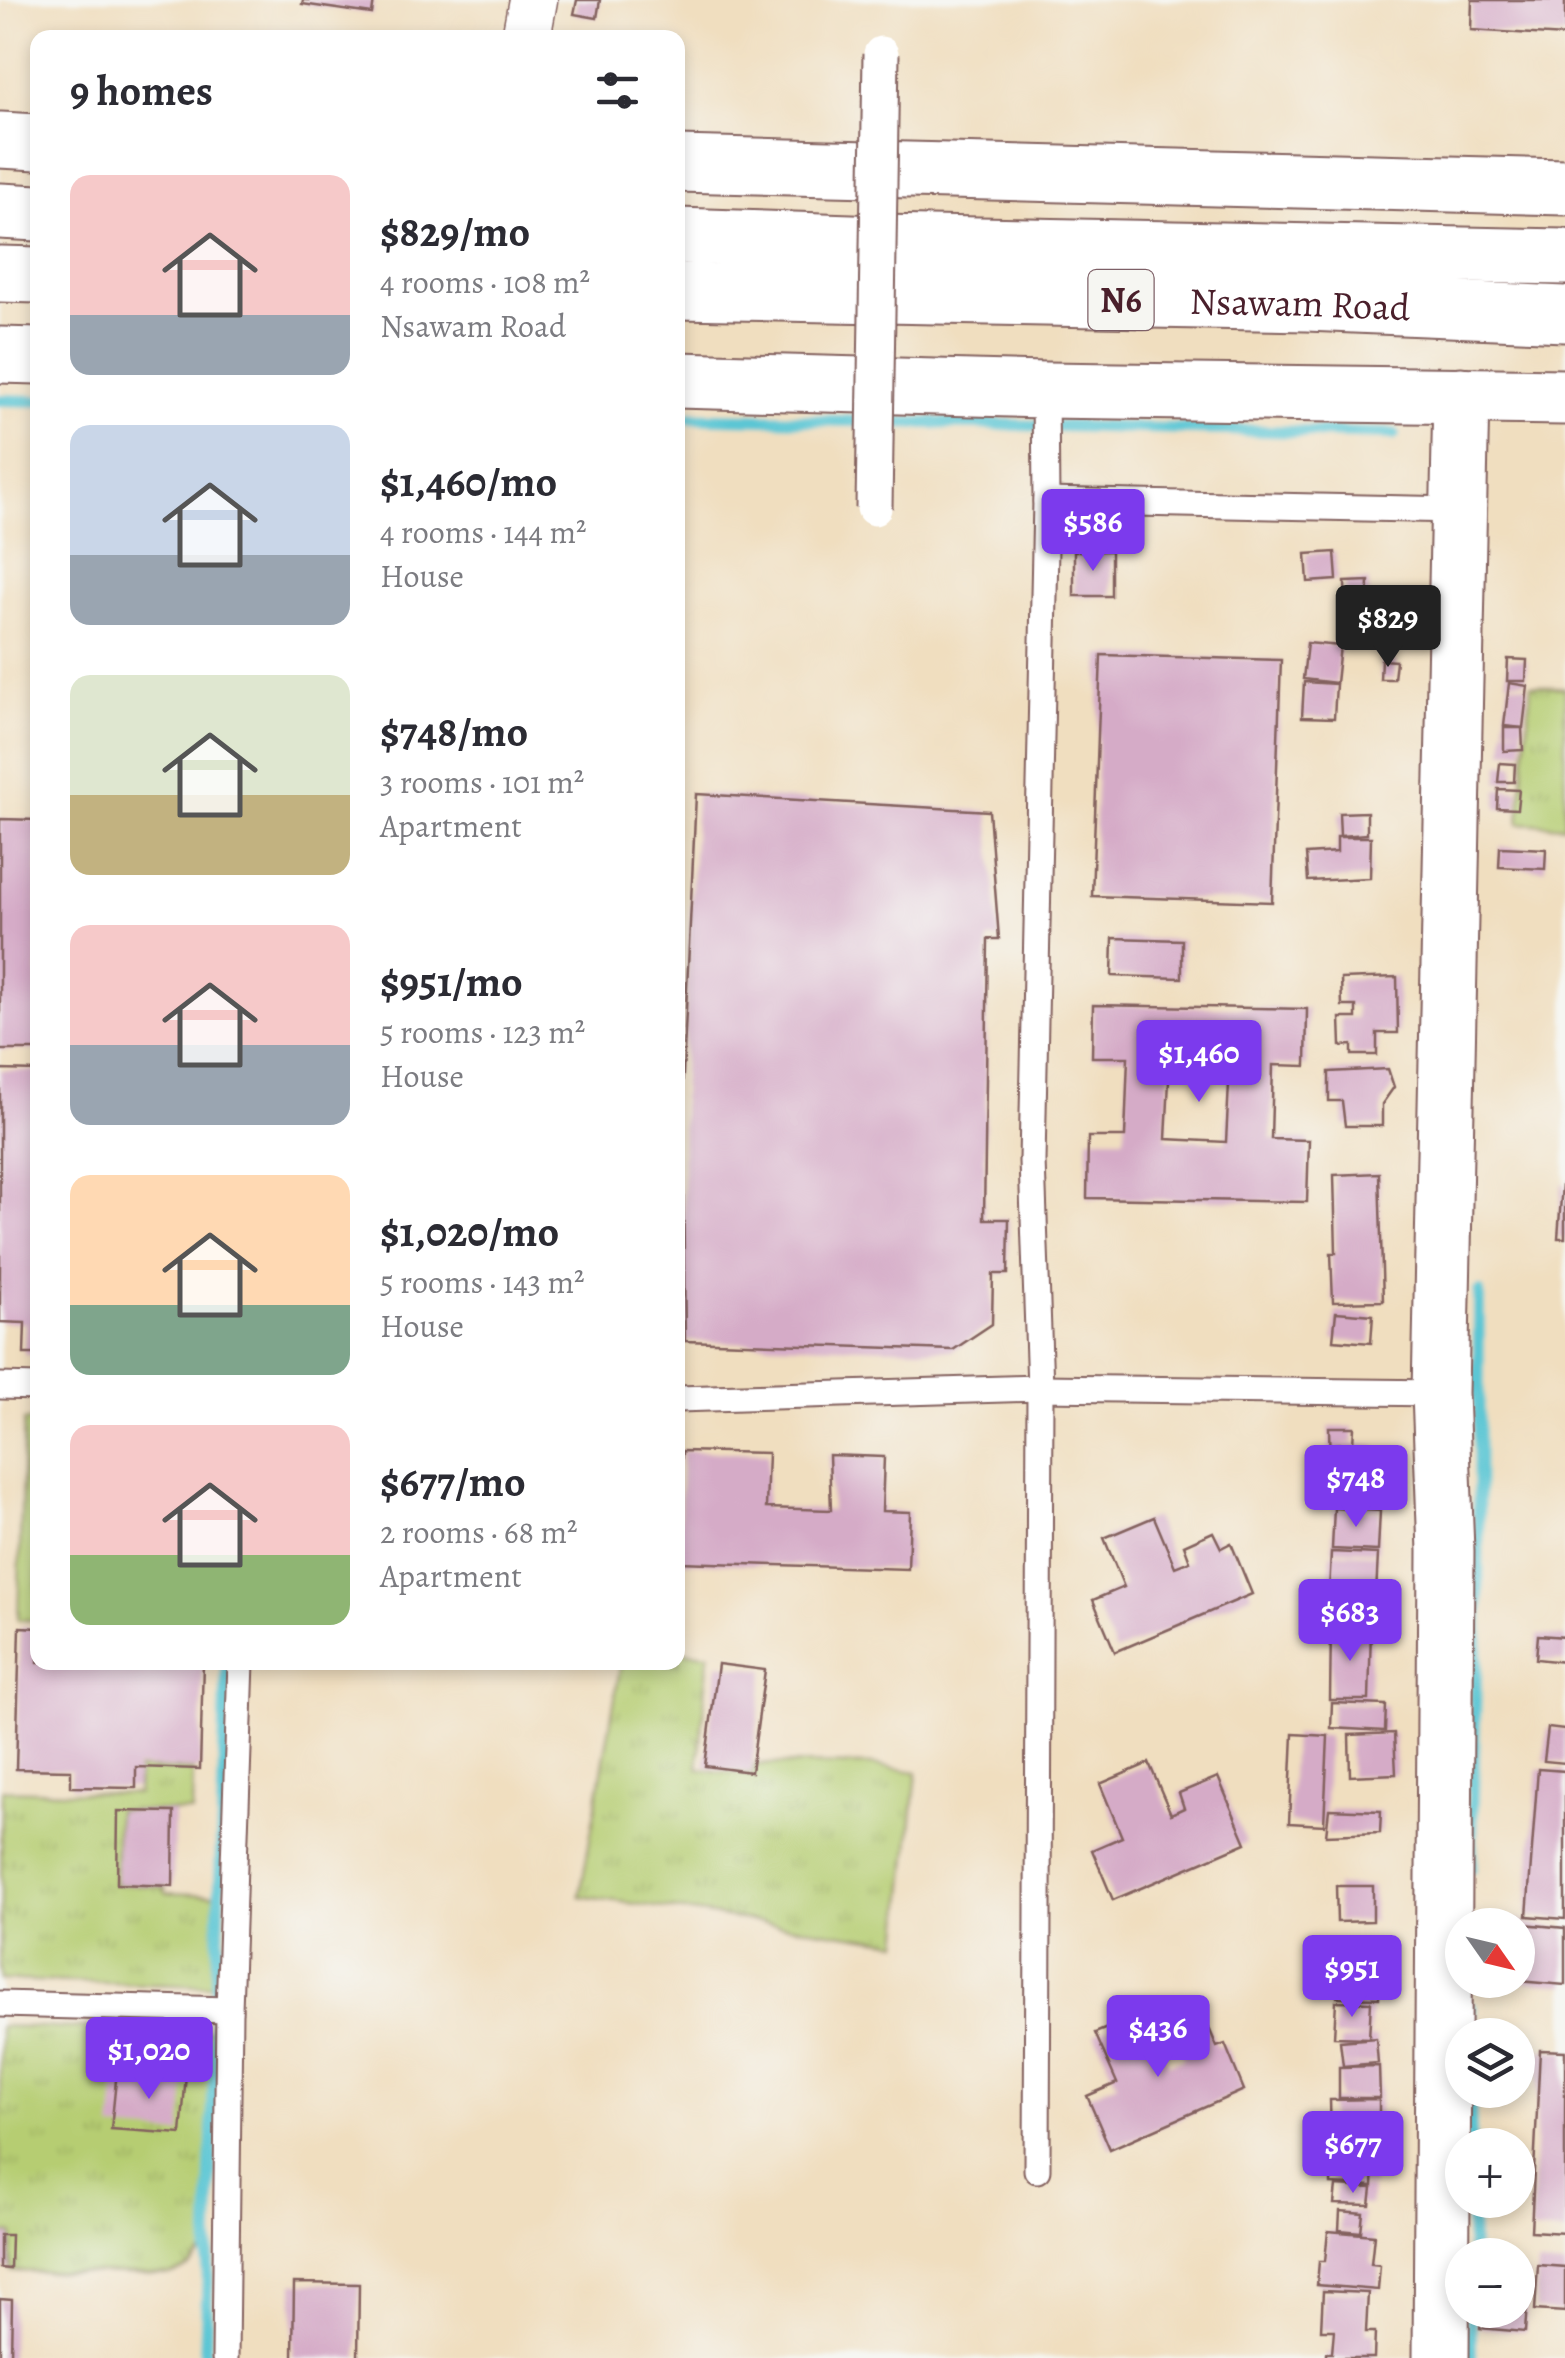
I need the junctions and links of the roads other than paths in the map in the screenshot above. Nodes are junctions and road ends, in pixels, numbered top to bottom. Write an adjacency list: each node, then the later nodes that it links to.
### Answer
1 (533, 0): 2 (street)
2 (527, 30)
3 (882, 54): 23 (street, bridge)
4 (0, 140): 5 (main road)
5 (30, 142)
6 (685, 164): 7 (main road)
7 (1565, 187)
8 (0, 211): 9 (main road)
9 (30, 212)
10 (685, 236): 11 (main road, Nsawam Road / N6)
11 (1565, 257)
12 (0, 274): 13 (main road)
13 (30, 275)
14 (685, 292): 15 (main road, Nsawam Road / N6)
15 (1565, 314)
16 (0, 354): 17 (main road)
17 (30, 356)
18 (685, 380): 19 (main road)
19 (1045, 390): 20 (main road); 22 (lane)
20 (1461, 395): 21 (main road); 24 (main road)
21 (1565, 397)
22 (1046, 501): 24 (lane); 27 (lane)
23 (874, 508)
24 (1458, 510): 28 (main road)
25 (0, 1386): 26 (lane)
26 (30, 1387)
27 (1040, 1388): 28 (lane); 29 (lane); 33 (lane)
28 (1440, 1393): 35 (main road)
29 (685, 1399)
30 (240, 1670): 32 (lane)
31 (0, 2004): 32 (lane)
32 (229, 2010): 34 (lane)
33 (1037, 2170)
34 (226, 2358)
35 (1441, 2358)

